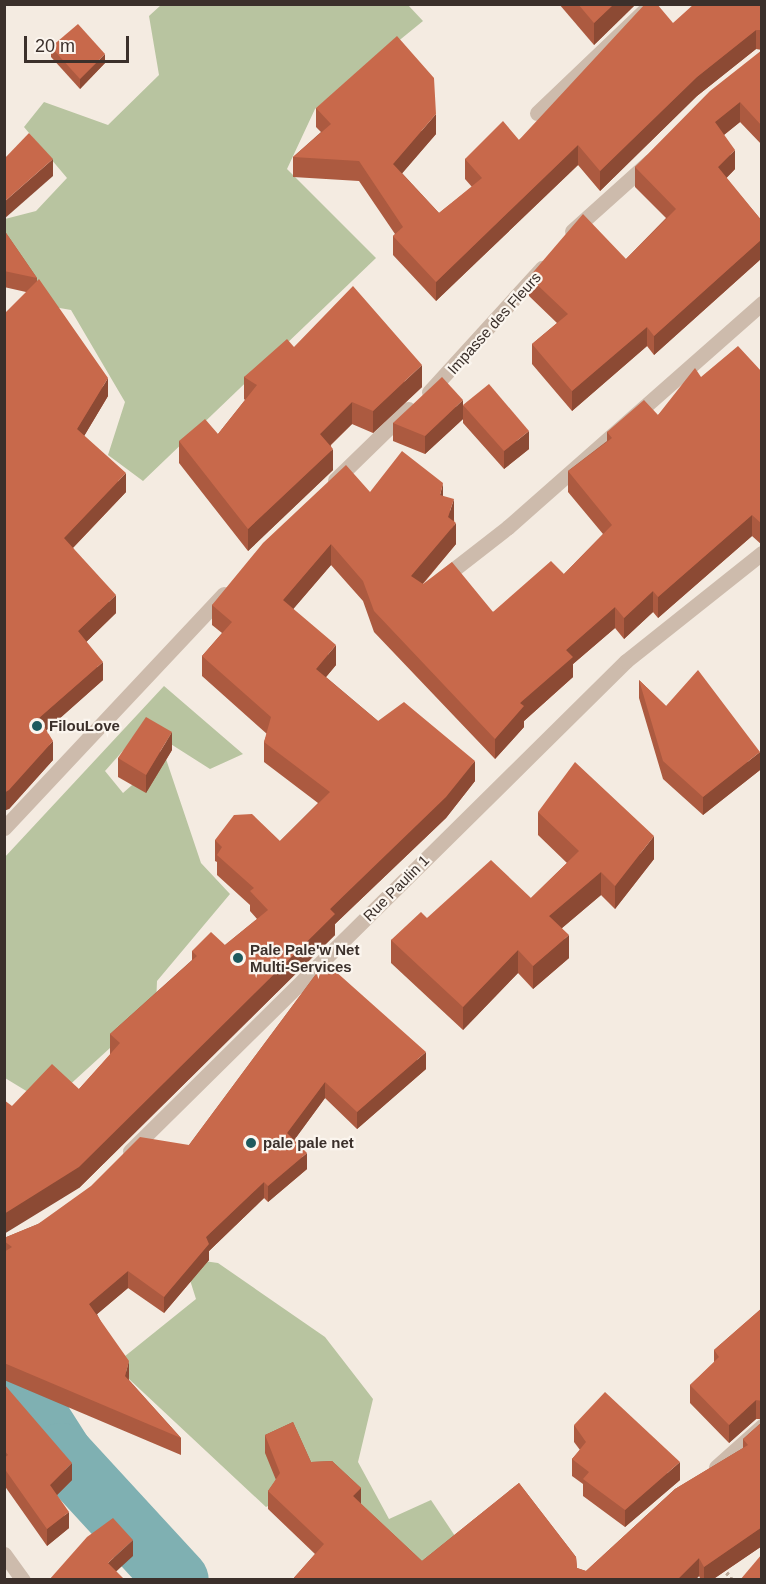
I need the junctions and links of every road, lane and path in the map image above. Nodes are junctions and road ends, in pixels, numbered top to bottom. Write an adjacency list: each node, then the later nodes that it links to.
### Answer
1 (651, 4): 2 (street)
2 (537, 113)
3 (664, 148): 5 (street, Impasse des Fleurs)
4 (762, 303): 8 (street)
5 (322, 492)
6 (762, 553): 10 (street, Rue Paulin 1)
7 (233, 584): 9 (street)
8 (430, 588)
9 (4, 828)
10 (119, 1162)
11 (762, 1426): 12 (street)
12 (705, 1474)
13 (4, 1554): 15 (street)
14 (715, 1558): 16 (path)
15 (23, 1580)
16 (732, 1580)

